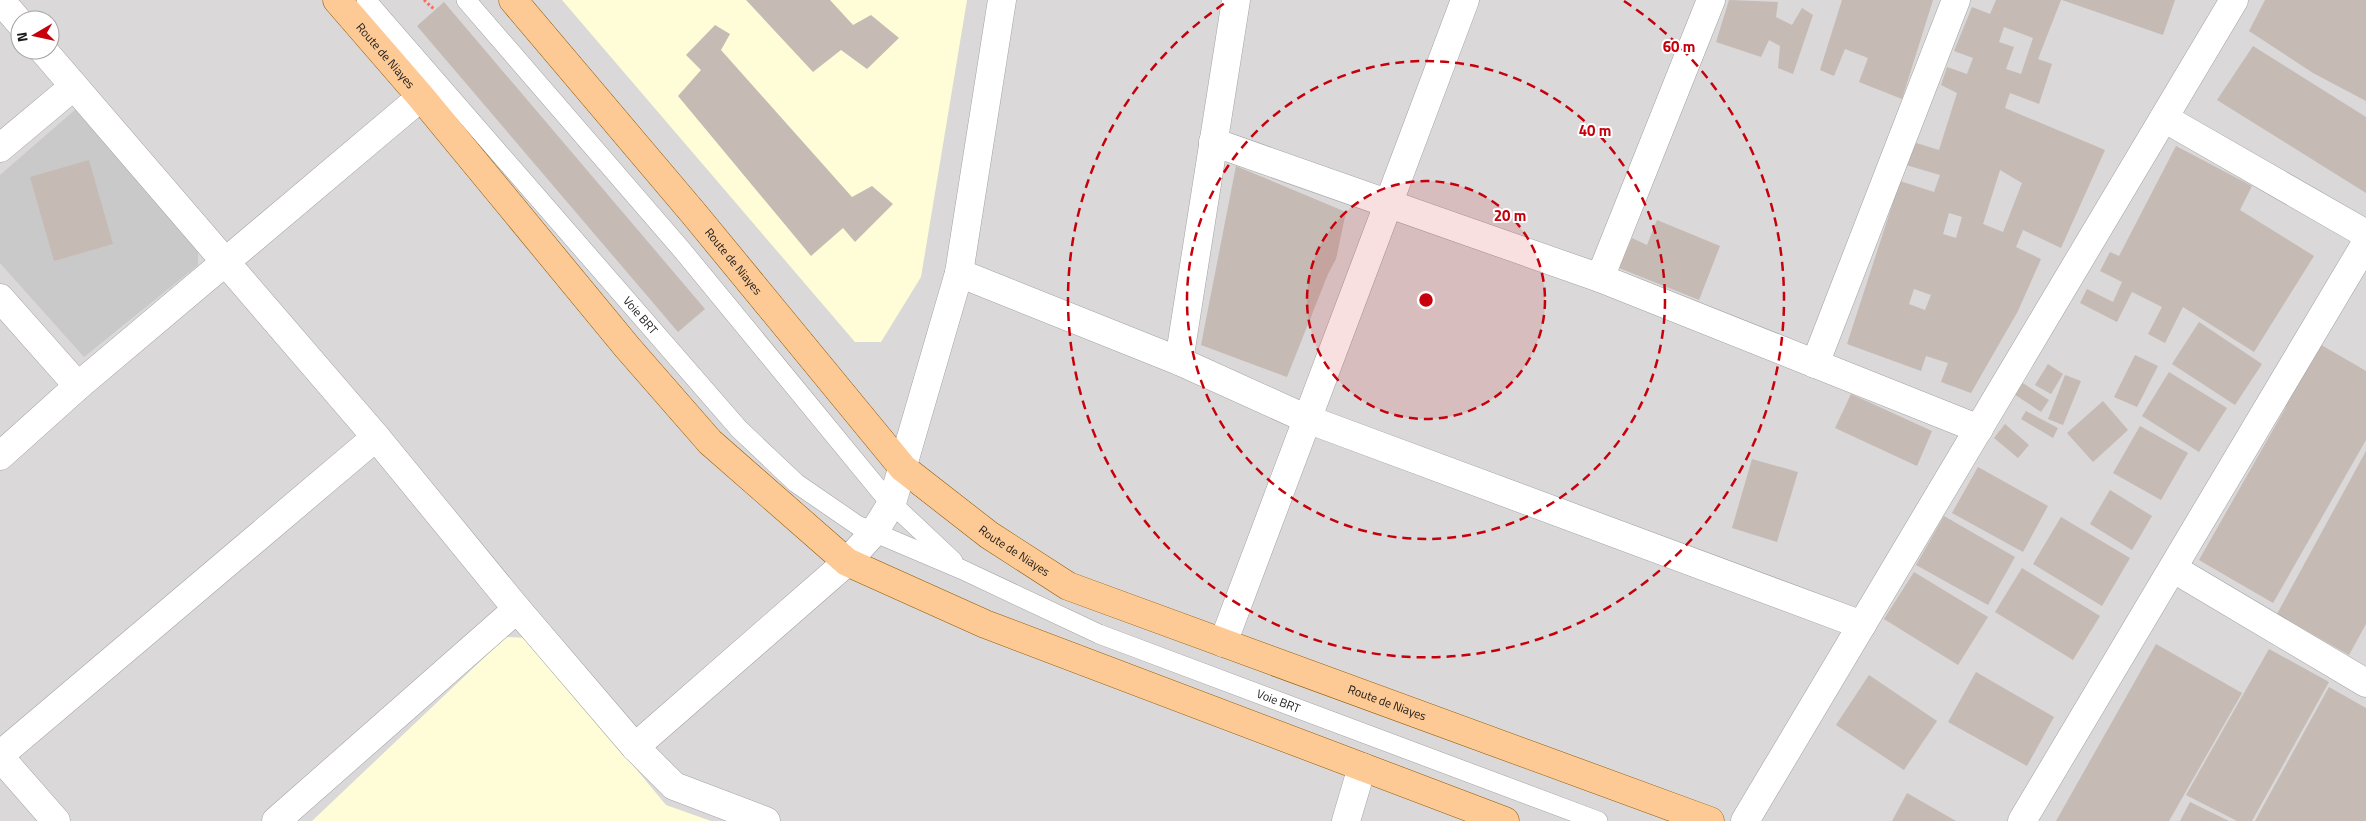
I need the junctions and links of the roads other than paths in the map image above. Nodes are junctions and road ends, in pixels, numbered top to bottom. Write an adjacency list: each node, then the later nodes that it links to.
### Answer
1 (0, 0): 12 (street)
2 (337, 0): 15 (main road, Route de Niayes)
3 (366, 0): 35 (lane, Voie BRT)
4 (466, 0): 34 (lane, Voie BRT)
5 (513, 0): 33 (main road, Route de Niayes)
6 (1002, 0): 23 (street)
7 (1236, 0): 17 (street)
8 (1465, 0): 19 (street)
9 (1711, 0): 24 (street)
10 (1956, 0): 27 (street)
11 (2234, 0): 16 (street)
12 (10, 12)
13 (52, 60): 14 (street)
14 (74, 86): 18 (street); 22 (street)
15 (421, 96): 22 (street); 36 (main road, Route de Niayes)
16 (2164, 118): 20 (street); 30 (street)
17 (1213, 142): 19 (street); 26 (street)
18 (0, 148)
19 (1388, 205): 24 (street); 29 (street)
20 (2366, 234)
21 (2366, 243): 37 (street)
22 (226, 261): 28 (street); 31 (street)
23 (959, 273): 26 (street); 33 (street)
24 (1600, 278): 27 (street)
25 (0, 298): 28 (street)
26 (1179, 361): 29 (street)
27 (1815, 364): 30 (street)
28 (78, 386): 32 (street)
29 (1307, 419): 40 (street); 41 (street)
30 (1979, 429): 40 (street)
31 (376, 437): 39 (street); 44 (street)
32 (0, 456)
33 (903, 468): 34 (street); 41 (main road, Route de Niayes)
34 (892, 503): 35 (street); 38 (lane, Voie BRT)
35 (874, 532): 36 (street); 38 (lane, Voie BRT)
36 (847, 562): 43 (street); 45 (main road, Route de Niayes)
37 (2174, 569): 42 (street); 54 (street)
38 (963, 570): 51 (lane, Voie BRT)
39 (517, 609): 43 (street); 47 (street)
40 (1862, 625): 53 (street)
41 (1223, 643): 52 (main road, Route de Niayes)
42 (2363, 676)
43 (635, 747): 48 (street)
44 (0, 756): 46 (street)
45 (1362, 767): 49 (street); 50 (main road, Route de Niayes)
46 (56, 821)
47 (276, 821)
48 (766, 821)
49 (1346, 821)
50 (1505, 821)
51 (1598, 821)
52 (1710, 821)
53 (1745, 821)
54 (2022, 821)

